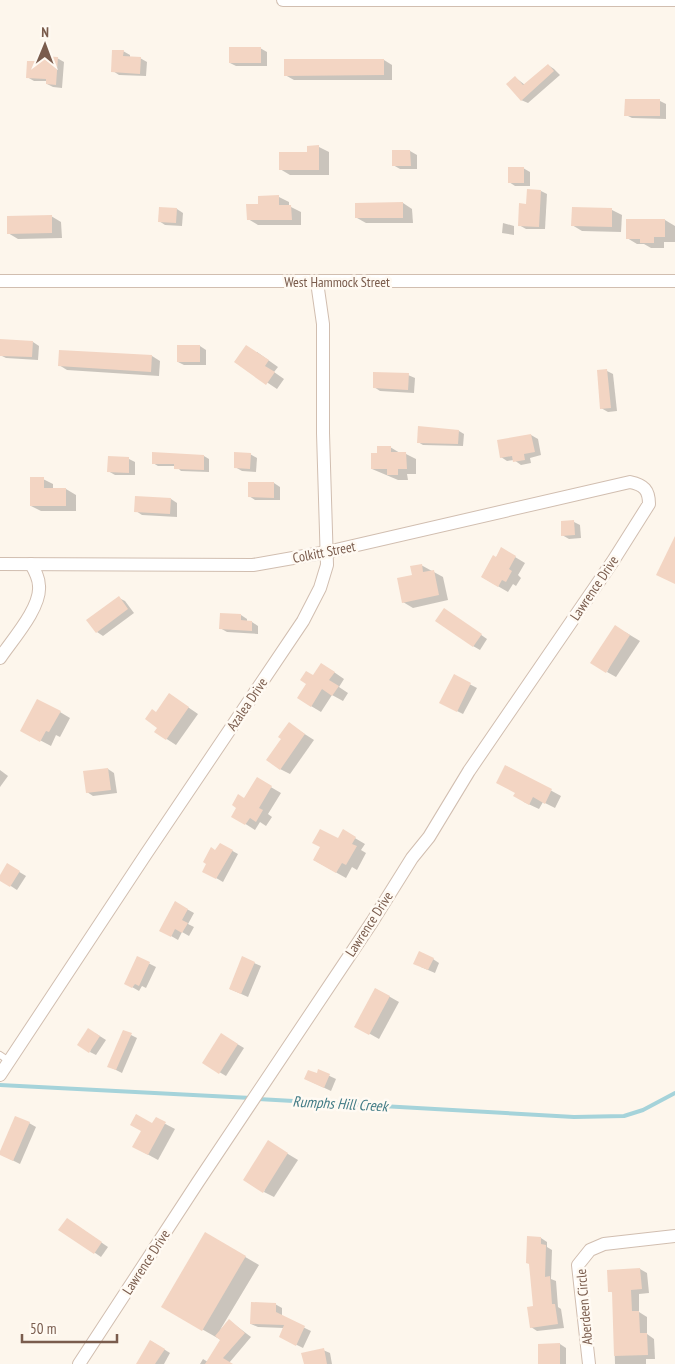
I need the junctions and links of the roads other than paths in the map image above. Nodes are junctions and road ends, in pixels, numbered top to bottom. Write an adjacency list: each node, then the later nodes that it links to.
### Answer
1 (283, 0): 2 (street)
2 (675, 0)
3 (0, 281): 5 (street, West Hammock Street)
4 (675, 281): 5 (street, West Hammock Street)
5 (317, 282): 7 (street, Azalea Drive)
6 (641, 484): 7 (street, Colkitt Street); 14 (street, Lawrence Drive)
7 (327, 552): 9 (street, Colkitt Street); 11 (street, Azalea Drive)
8 (0, 564): 9 (street, Colkitt Street)
9 (31, 564): 10 (street)
10 (0, 658)
11 (5, 1058): 12 (street, Azalea Drive)
12 (0, 1075)
13 (675, 1236): 15 (street, Aberdeen Circle)
14 (79, 1364)
15 (589, 1364)

